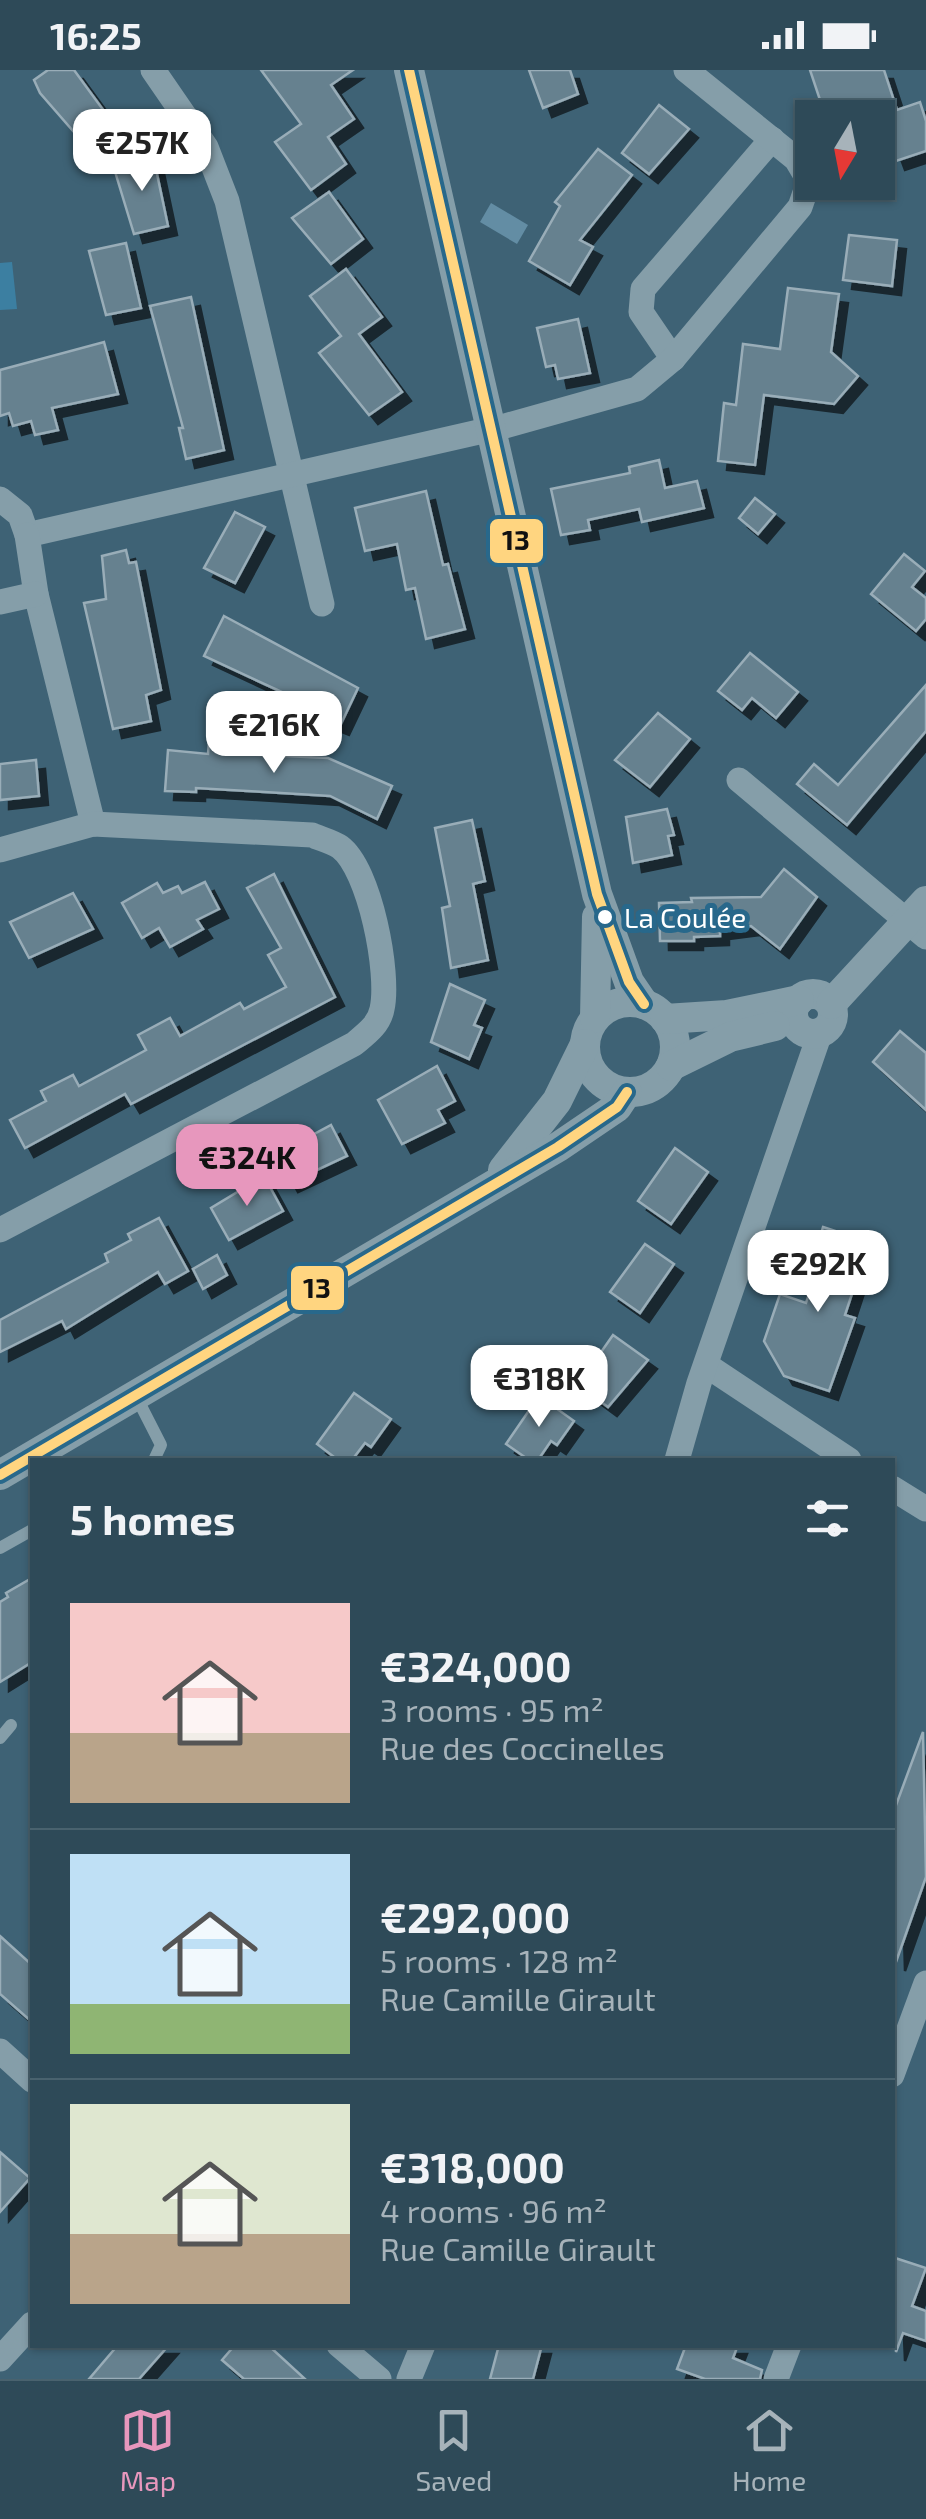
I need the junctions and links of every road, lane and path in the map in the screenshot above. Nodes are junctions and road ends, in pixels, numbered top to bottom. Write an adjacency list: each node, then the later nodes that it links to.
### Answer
1 (153, 70): 7 (street)
2 (408, 70): 6 (street)
3 (686, 70): 4 (street)
4 (772, 138): 5 (street); 5 (street)
5 (672, 359): 6 (street)
6 (488, 430): 7 (street); 16 (street)
7 (289, 475): 9 (street); 12 (street)
8 (0, 499): 9 (street)
9 (27, 535): 10 (street)
10 (36, 594): 11 (street); 14 (street)
11 (0, 602)
12 (322, 604)
13 (739, 780): 17 (street)
14 (93, 824): 15 (street); 24 (street)
15 (0, 850)
16 (597, 894): 18 (street); 20 (street)
17 (919, 920): 19 (street)
18 (655, 1011): 19 (street); 20 (street); 21 (street)
19 (804, 1018): 21 (street); 25 (street)
20 (590, 1031): 22 (street); 23 (street)
21 (671, 1066): 22 (street)
22 (628, 1092): 23 (street)
23 (491, 1183): 26 (street)
24 (0, 1230)
25 (706, 1365): 28 (street); 29 (street)
26 (135, 1394): 27 (lane); 30 (street)
27 (155, 1458)
28 (678, 1458)
29 (847, 1458)
30 (0, 1475)
31 (895, 1490): 32 (street)
32 (926, 1509)
33 (30, 1531): 34 (lane)
34 (0, 1548)
35 (11, 1725): 36 (lane)
36 (0, 1738)
37 (926, 1983): 39 (street)
38 (0, 2051): 40 (street)
39 (895, 2067)
40 (30, 2078)
41 (30, 2326): 45 (street)
42 (343, 2348): 46 (street)
43 (423, 2348): 47 (street)
44 (787, 2348): 48 (street)
45 (0, 2359)
46 (379, 2379)
47 (409, 2379)
48 (776, 2379)

